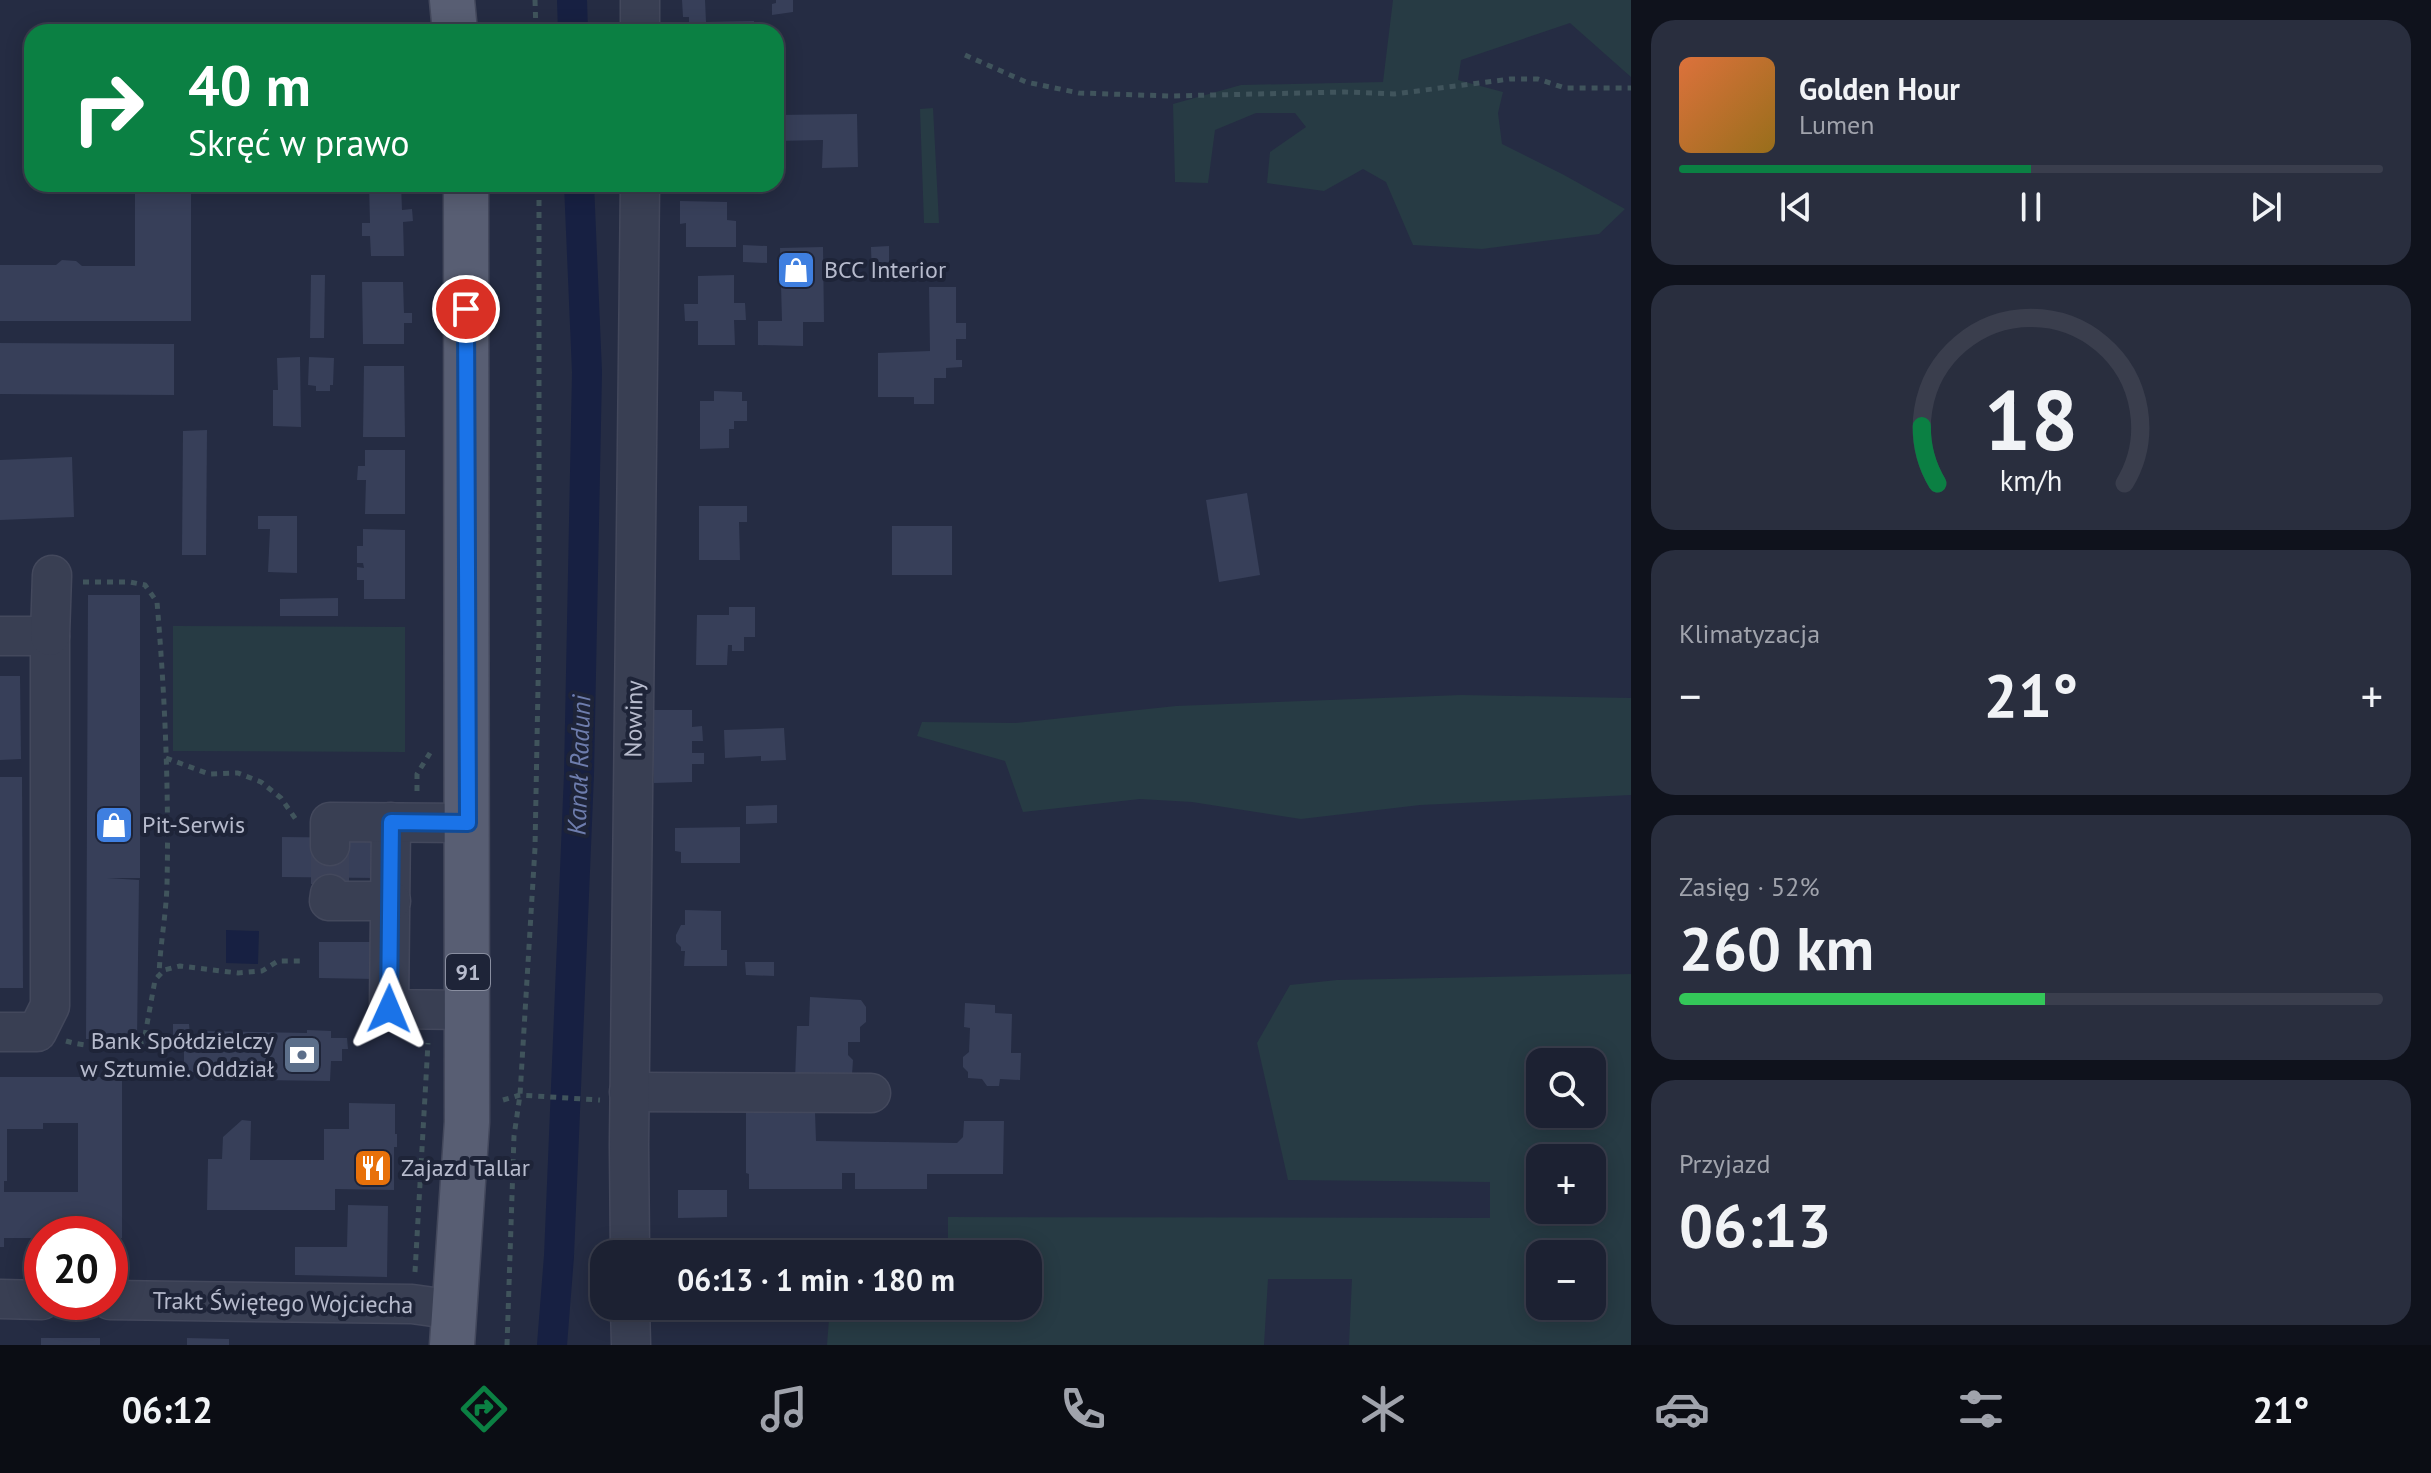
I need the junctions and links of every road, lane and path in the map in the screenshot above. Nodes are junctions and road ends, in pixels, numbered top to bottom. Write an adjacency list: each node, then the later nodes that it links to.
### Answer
1 (452, 0): 4 (main road)
2 (535, 0): 5 (path)
3 (640, 0): 6 (street)
4 (454, 24)
5 (536, 24)
6 (640, 24)
7 (965, 55): 8 (path)
8 (1631, 88)
9 (466, 192): 18 (main road, Trakt Świętego Wojciecha / 91)
10 (539, 192): 28 (path)
11 (640, 192): 29 (street, Nowiny)
12 (52, 578): 14 (street); 15 (path)
13 (0, 636): 14 (street)
14 (50, 636): 26 (street)
15 (165, 757): 16 (path); 23 (path)
16 (297, 821)
17 (389, 822): 18 (street); 19 (street); 21 (street)
18 (468, 823): 24 (main road, Trakt Świętego Wojciecha / 91)
19 (330, 846)
20 (330, 894): 21 (street)
21 (391, 901): 24 (street)
22 (303, 961): 23 (path)
23 (159, 976): 26 (path)
24 (468, 1010): 36 (main road, Trakt Świętego Wojciecha / 91)
25 (0, 1032): 26 (street)
26 (37, 1032)
27 (871, 1093): 29 (street)
28 (520, 1095): 29 (path); 30 (path); 37 (path)
29 (612, 1096): 31 (street, Nowiny)
30 (497, 1102)
31 (628, 1240)
32 (0, 1299): 33 (street)
33 (24, 1300)
34 (128, 1300): 36 (street, Trakt Świętego Wojciecha)
35 (630, 1320): 38 (street)
36 (454, 1328)
37 (507, 1345)
38 (631, 1345)

